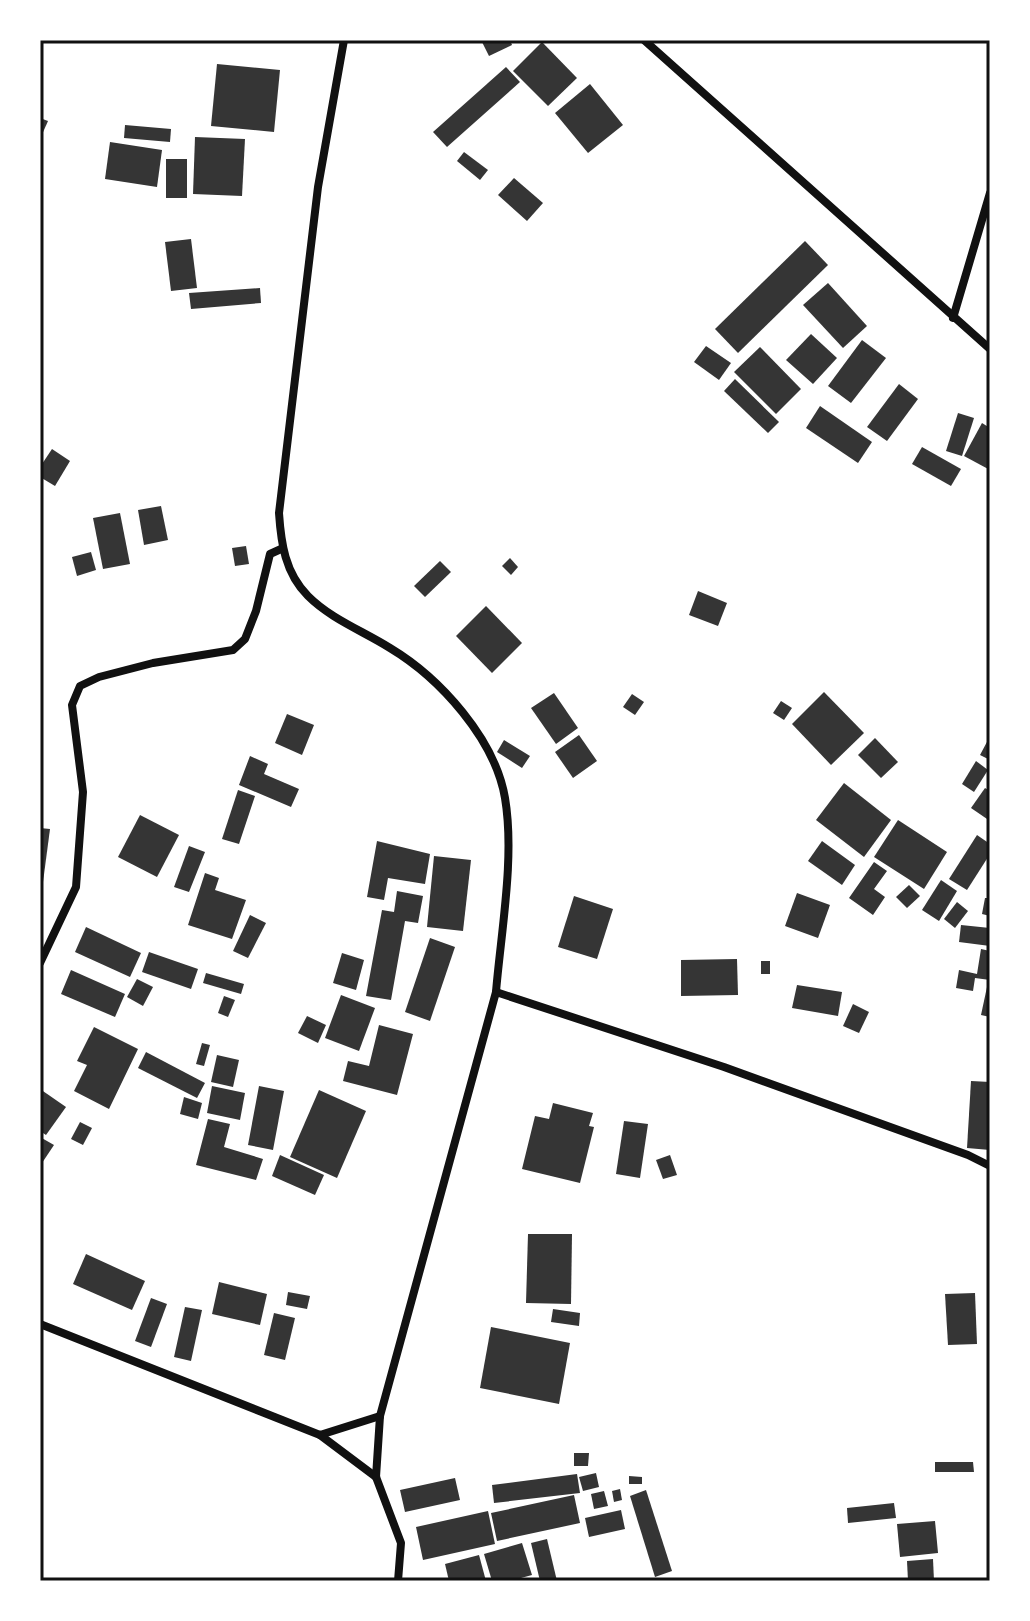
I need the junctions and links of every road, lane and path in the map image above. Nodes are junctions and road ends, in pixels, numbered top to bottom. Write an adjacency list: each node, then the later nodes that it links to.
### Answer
1 (344, 40): 6 (street)
2 (644, 40): 4 (street)
3 (990, 193): 4 (street)
4 (953, 318): 5 (street)
5 (990, 349)
6 (281, 549): 7 (street); 8 (street)
7 (40, 963)
8 (496, 992): 9 (street); 11 (street)
9 (990, 1166)
10 (40, 1324): 12 (street)
11 (380, 1416): 12 (street); 13 (street)
12 (320, 1435): 13 (street)
13 (376, 1477): 14 (street)
14 (398, 1581)

